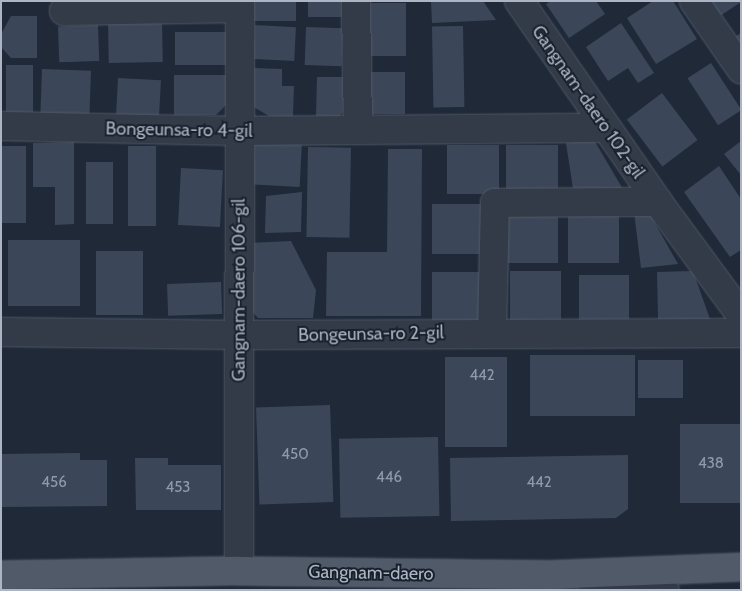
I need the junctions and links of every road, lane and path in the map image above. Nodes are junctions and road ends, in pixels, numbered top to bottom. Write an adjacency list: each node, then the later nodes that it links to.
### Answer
1 (356, 1): 9 (street)
2 (519, 1): 8 (street, Gangnam-daero 102-gil)
3 (694, 1): 6 (street)
4 (240, 5): 5 (street, Gangnam-daero 106-gil); 10 (street, Gangnam-daero 106-gil)
5 (64, 11)
6 (741, 69)
7 (1, 126): 10 (street, Bongeunsa-ro 4-gil)
8 (606, 128): 9 (street, Bongeunsa-ro 4-gil); 11 (street, Gangnam-daero 102-gil)
9 (358, 130): 10 (street, Bongeunsa-ro 4-gil)
10 (239, 132): 16 (street, Gangnam-daero 106-gil)
11 (658, 202): 12 (street, Gangnam-daero 102-gil); 14 (street, Gangnam-daero 102-gil)
12 (741, 314)
13 (1, 332): 16 (street, Bongeunsa-ro 2-gil)
14 (492, 333): 15 (street, Bongeunsa-ro 2-gil); 16 (street, Bongeunsa-ro 2-gil)
15 (741, 333)
16 (240, 335): 18 (street, Gangnam-daero 106-gil)
17 (741, 567): 20 (main road, Gangnam-daero)
18 (239, 571): 19 (main road, Gangnam-daero); 20 (main road, Gangnam-daero)
19 (1, 575)
20 (545, 575): 21 (street)
21 (664, 590)

